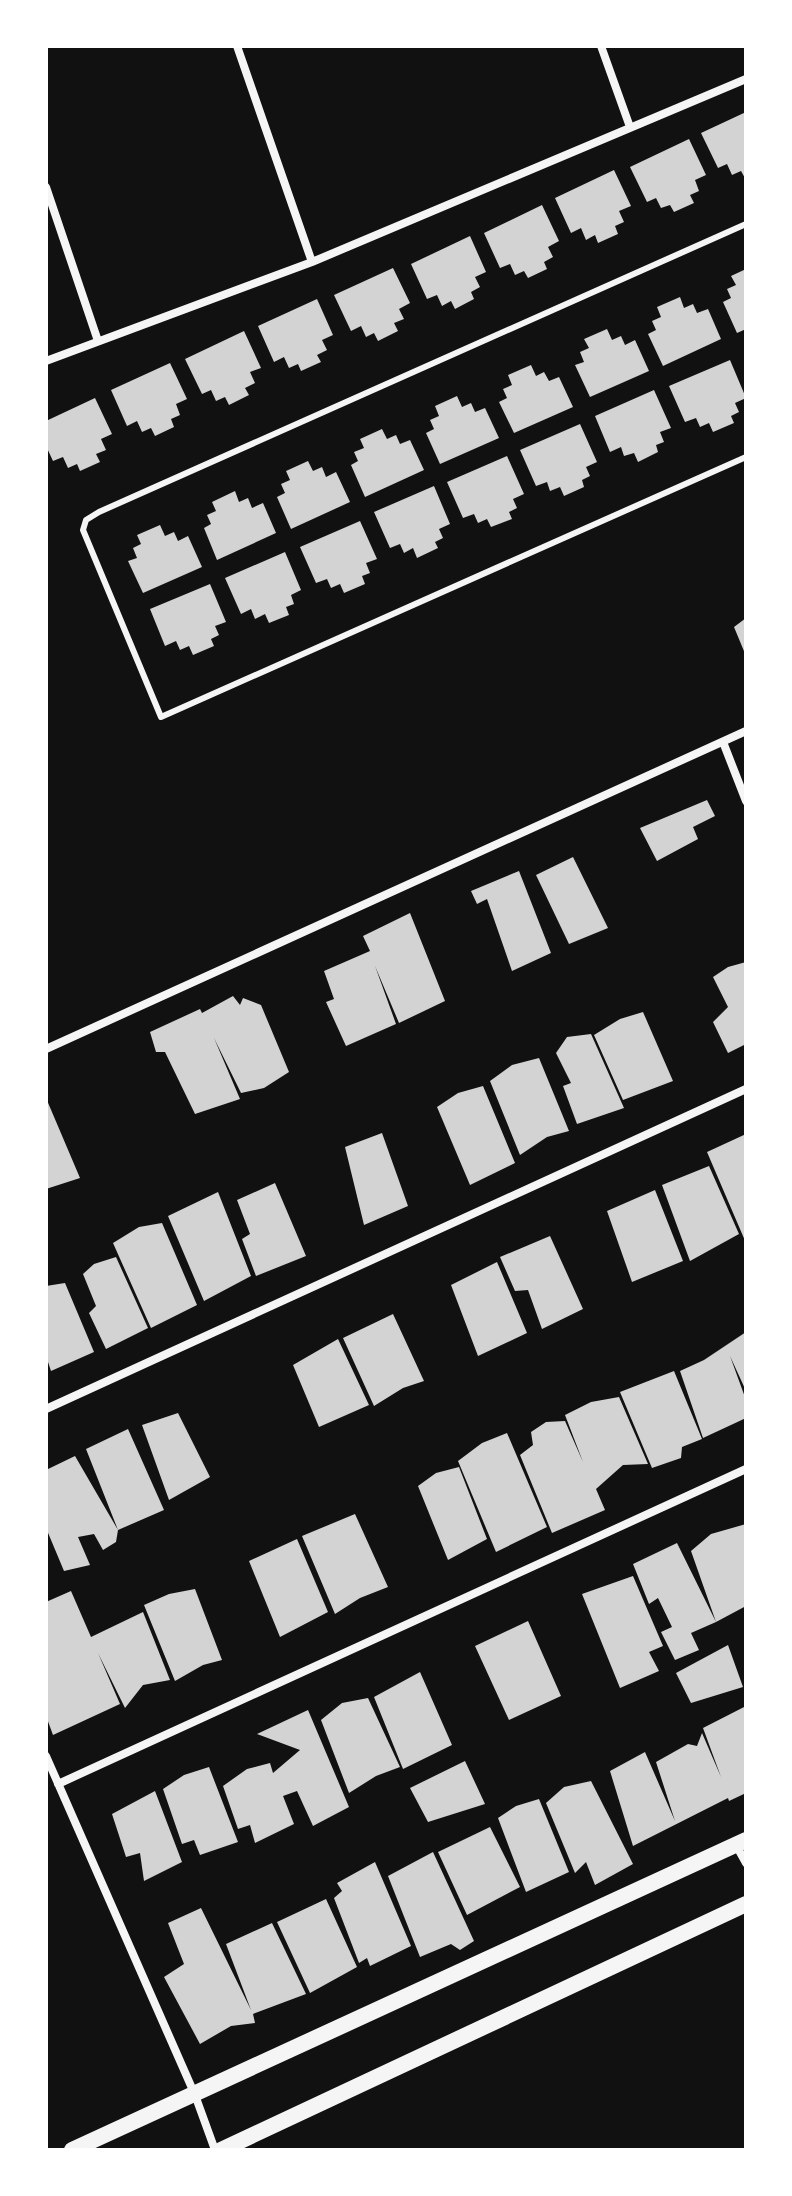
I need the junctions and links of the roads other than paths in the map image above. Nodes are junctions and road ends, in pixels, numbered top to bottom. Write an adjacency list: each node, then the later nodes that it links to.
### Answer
1 (237, 46): 7 (street)
2 (601, 46): 4 (street)
3 (746, 79): 4 (street)
4 (630, 127): 7 (street)
5 (46, 187): 8 (street)
6 (746, 224): 10 (lane)
7 (312, 262): 8 (street)
8 (98, 341): 9 (street)
9 (46, 361)
10 (746, 457)
11 (746, 731): 12 (street)
12 (723, 742): 13 (street); 14 (street)
13 (746, 801)
14 (46, 1049)
15 (746, 1089): 16 (street)
16 (46, 1409)
17 (746, 1469): 19 (street)
18 (46, 1756): 19 (street)
19 (58, 1784): 23 (street)
20 (741, 1843): 21 (street); 23 (main road)
21 (746, 1863)
22 (746, 1904): 26 (main road)
23 (195, 2095): 24 (main road); 25 (street)
24 (72, 2150)
25 (215, 2150)
26 (221, 2150)

